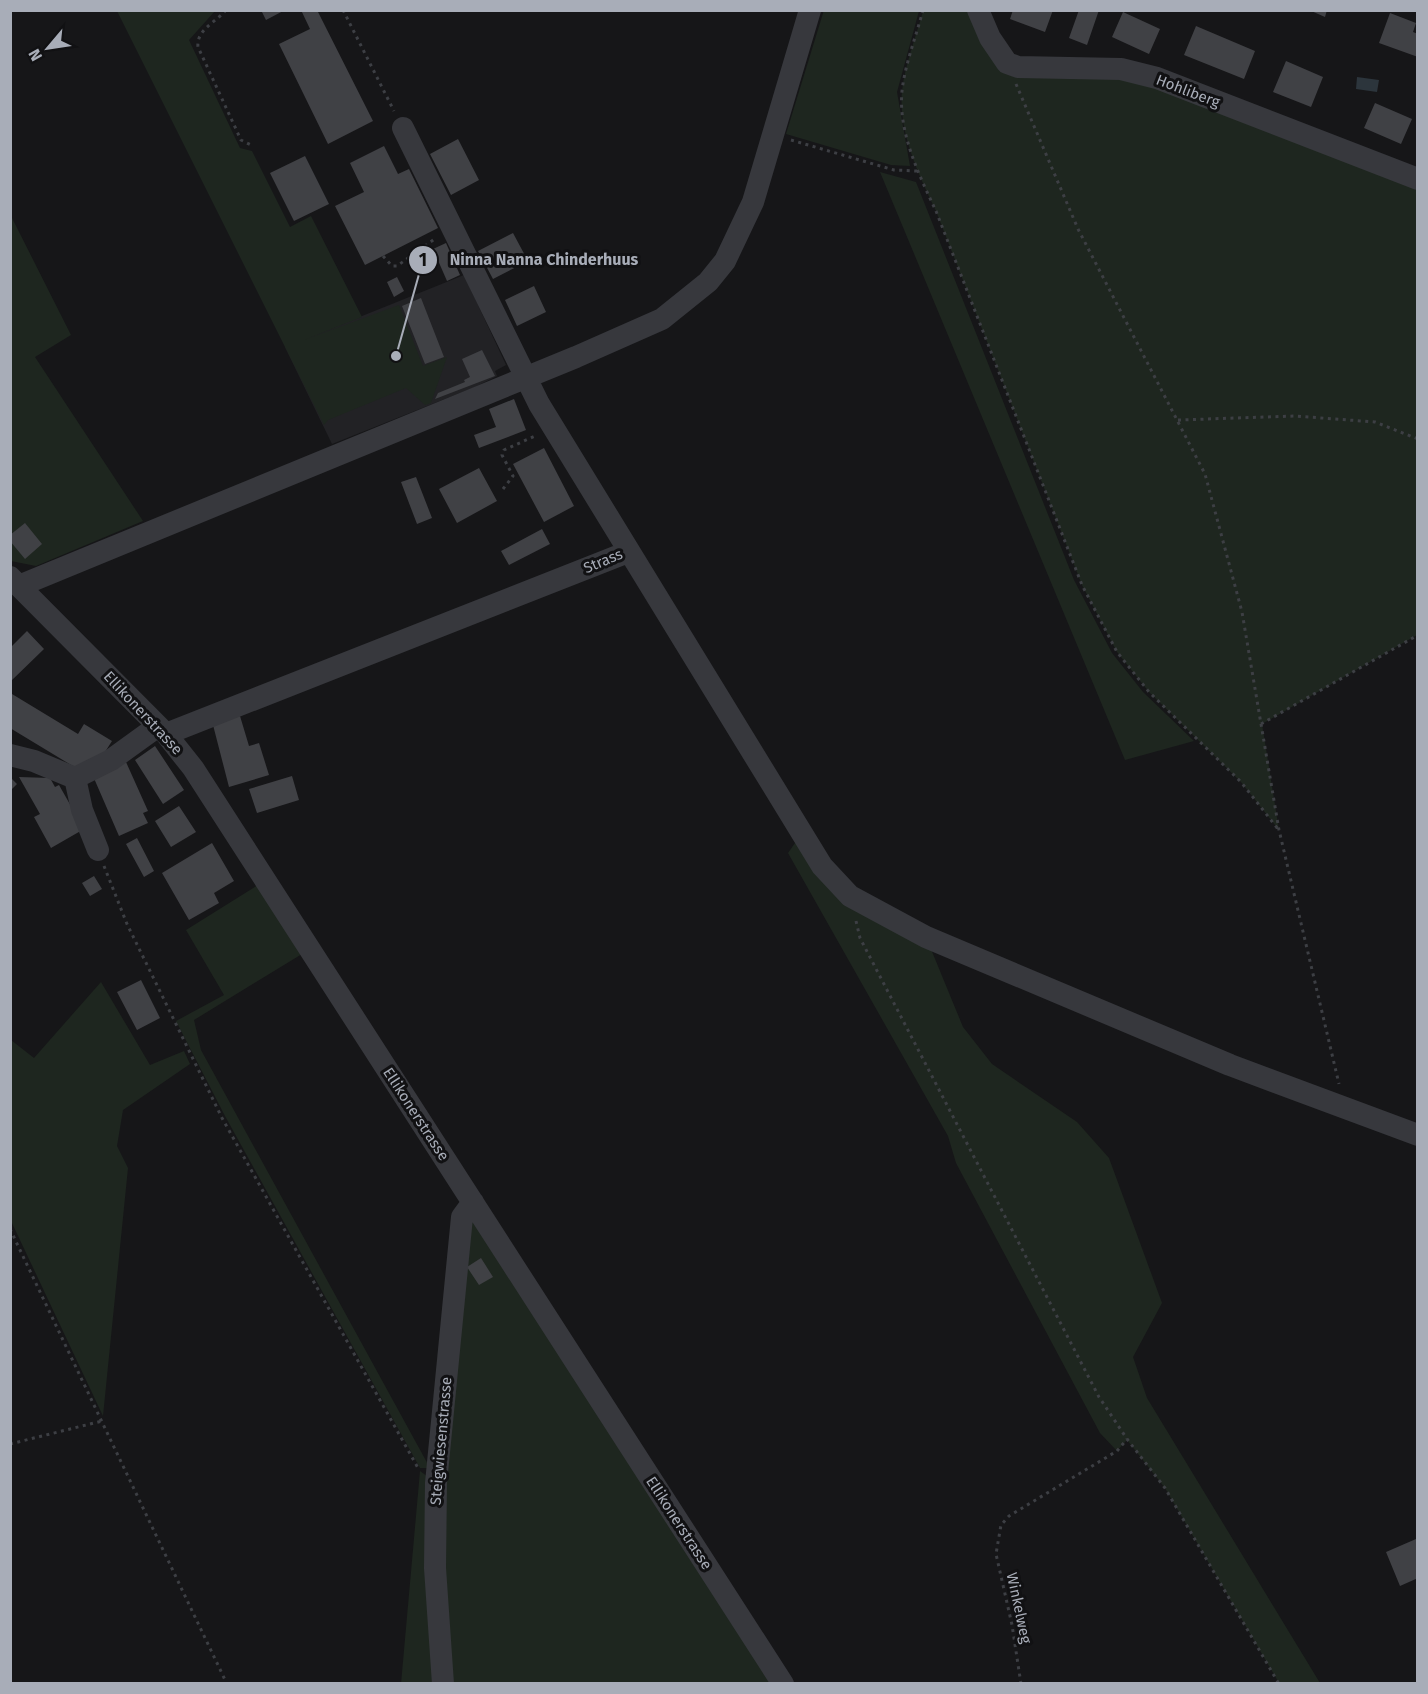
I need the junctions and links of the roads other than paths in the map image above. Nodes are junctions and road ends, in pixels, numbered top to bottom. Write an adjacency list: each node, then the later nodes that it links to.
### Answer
1 (810, 10): 5 (street)
2 (978, 10): 4 (street, Hohliberg)
3 (403, 128): 5 (street, Strass)
4 (1418, 180)
5 (527, 377): 6 (street, Strass); 7 (street)
6 (628, 552): 8 (street, Strass); 14 (street)
7 (15, 582): 8 (street, Ellikonerstrasse)
8 (163, 730): 12 (street, Strass); 15 (street, Ellikonerstrasse)
9 (10, 741): 11 (street)
10 (10, 755): 11 (street)
11 (34, 761): 12 (street)
12 (75, 778): 13 (street)
13 (98, 850)
14 (1418, 1135)
15 (472, 1202): 16 (street, Steigwiesenstrasse); 17 (street, Ellikonerstrasse)
16 (443, 1683)
17 (782, 1683)

